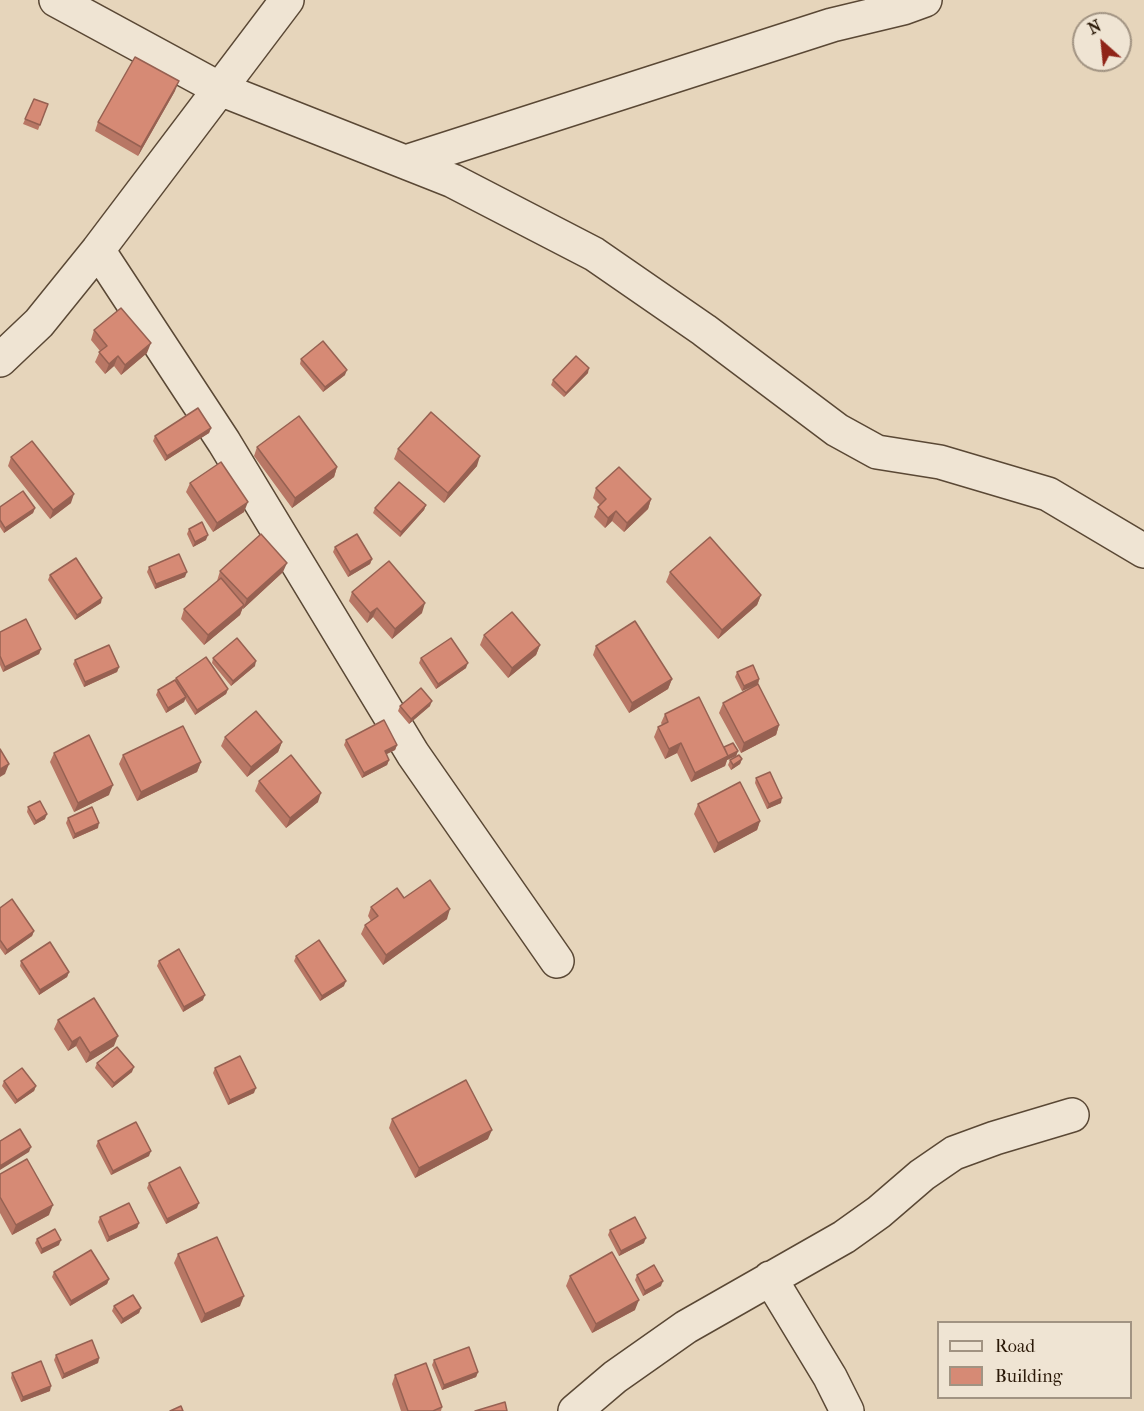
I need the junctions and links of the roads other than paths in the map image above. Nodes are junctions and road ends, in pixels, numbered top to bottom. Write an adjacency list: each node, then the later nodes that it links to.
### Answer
1 (56, 0): 4 (street)
2 (287, 0): 4 (street)
3 (925, 0): 5 (street)
4 (220, 89): 5 (street); 6 (street)
5 (406, 162): 8 (street)
6 (98, 250): 7 (street); 9 (street)
7 (0, 360)
8 (1144, 551)
9 (557, 961)
10 (1072, 1114): 11 (street)
11 (770, 1278): 12 (street); 13 (street)
12 (576, 1411)
13 (847, 1411)

